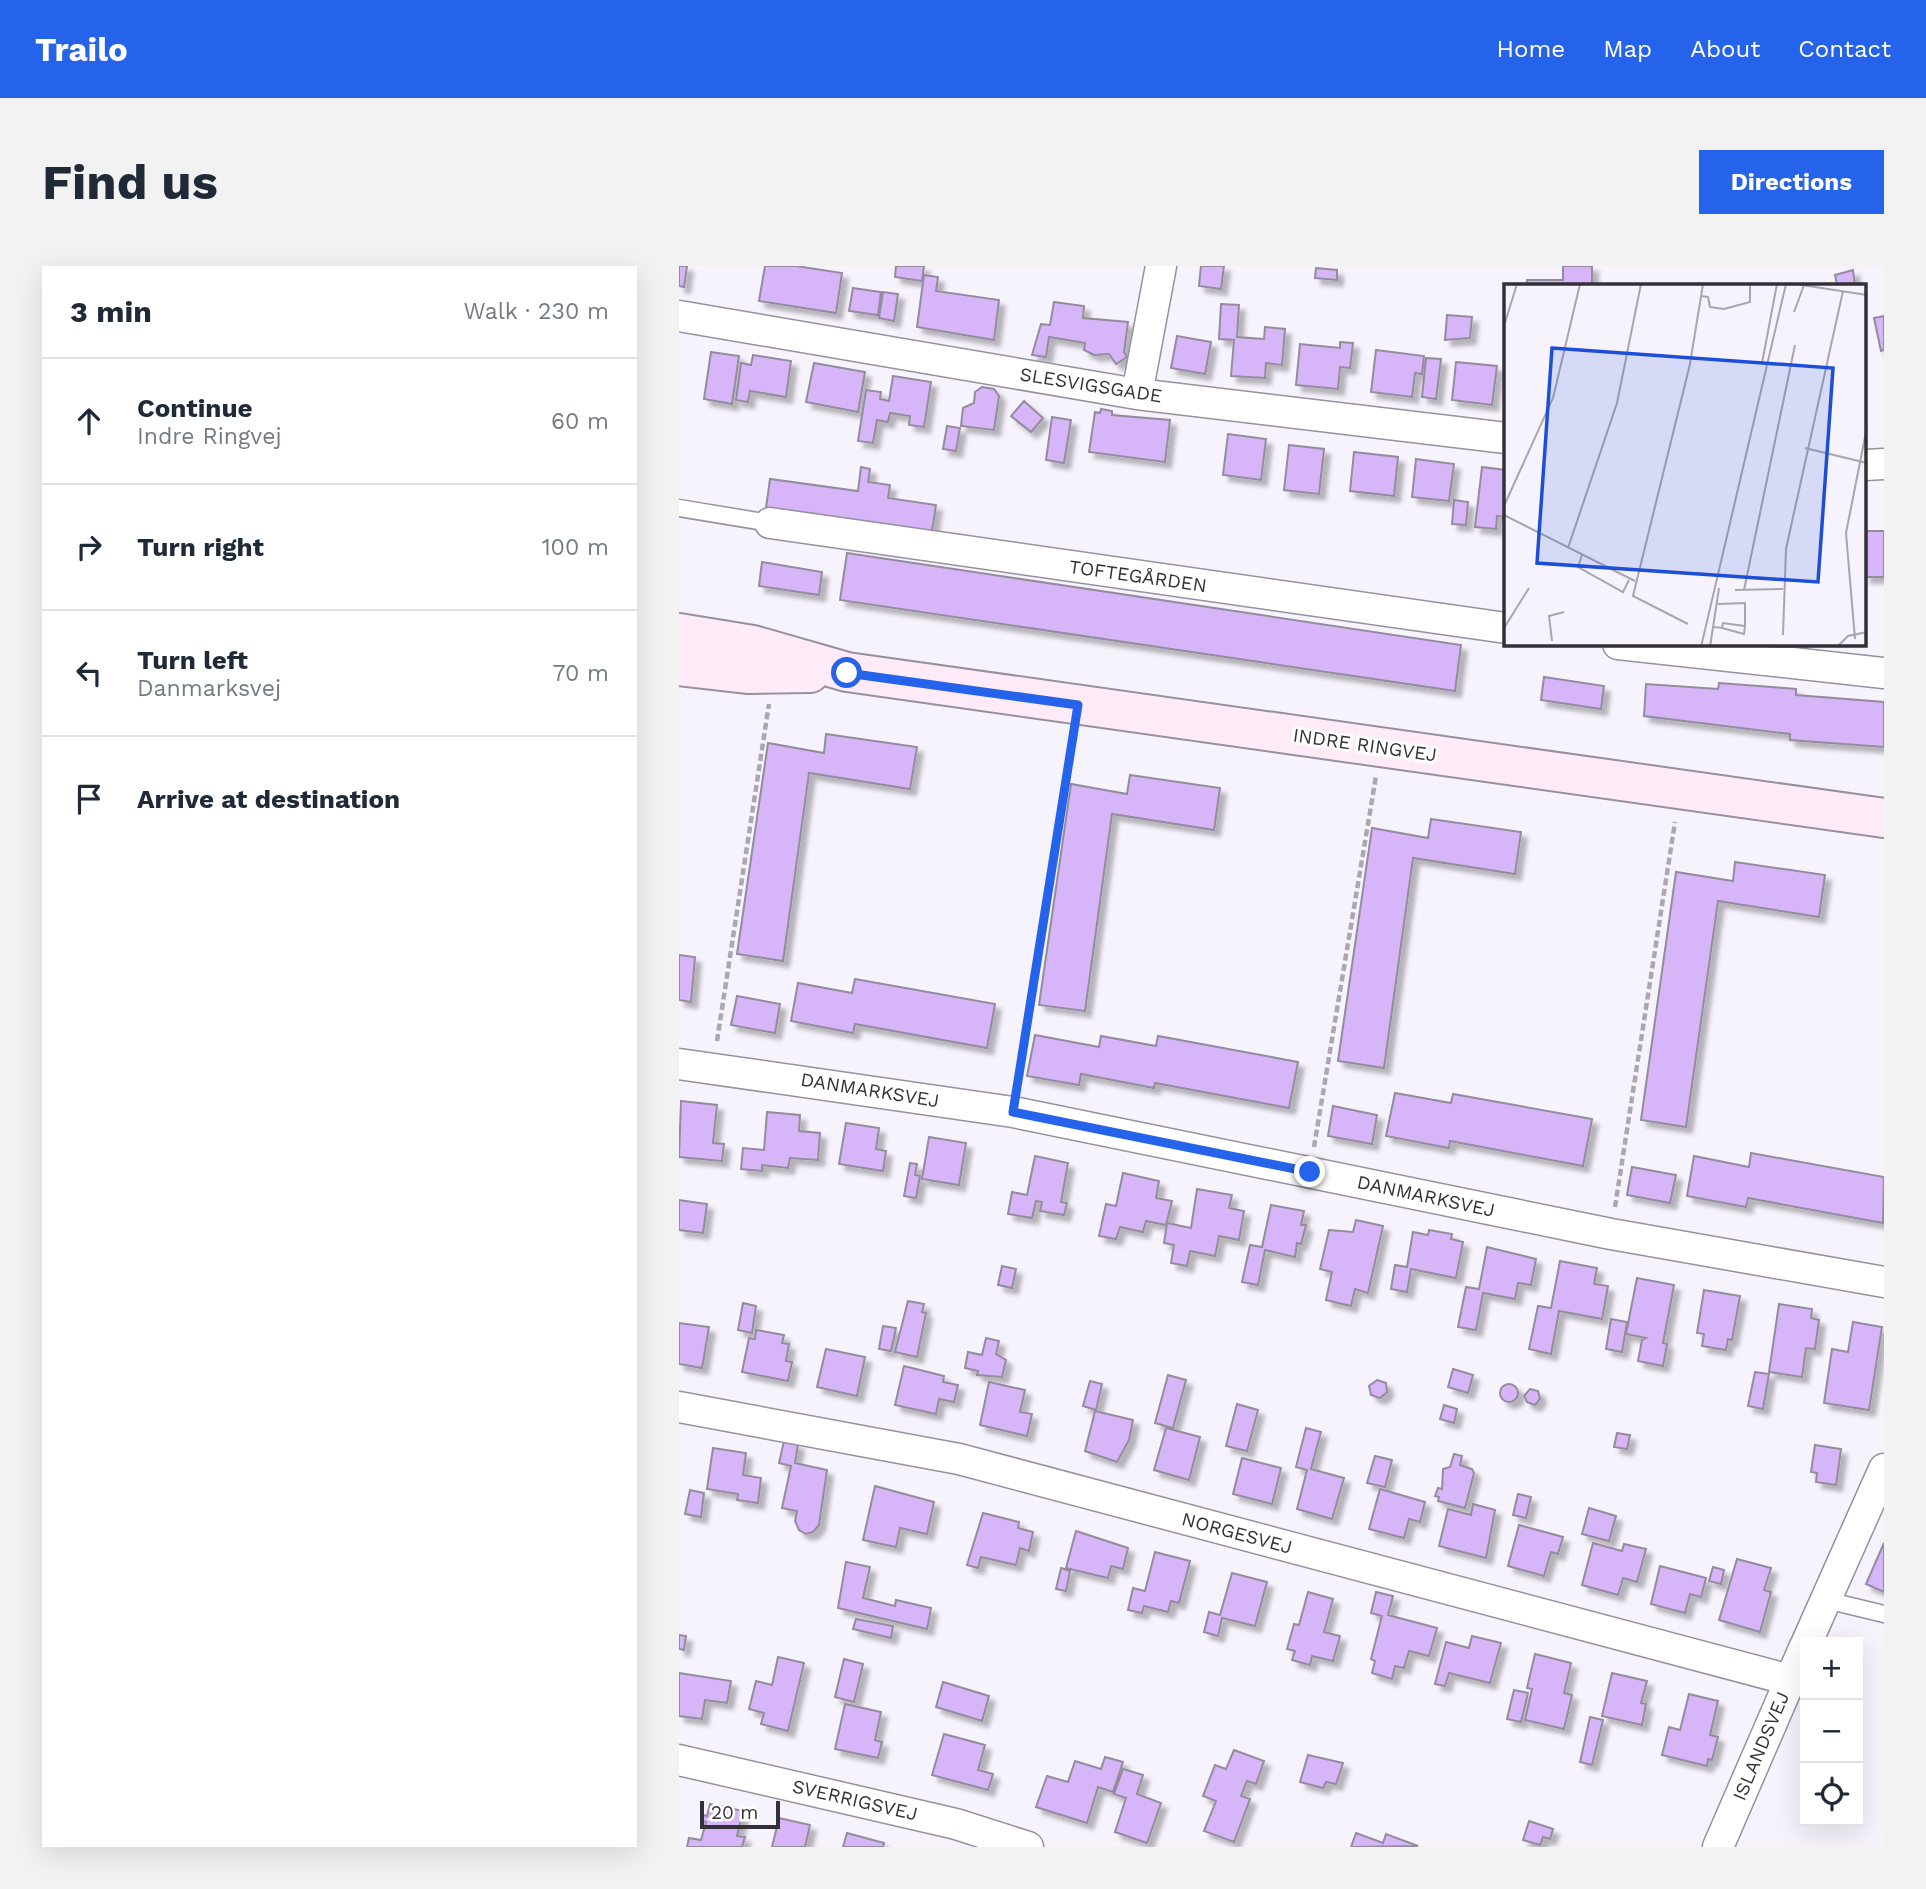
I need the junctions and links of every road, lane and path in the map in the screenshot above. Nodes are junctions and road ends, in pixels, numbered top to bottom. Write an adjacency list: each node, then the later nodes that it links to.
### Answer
1 (1161, 266): 3 (street)
2 (679, 316): 3 (street, SLESVIGSGADE)
3 (1137, 394): 4 (street, SLESVIGSGADE)
4 (1504, 438)
5 (679, 508): 6 (lane)
6 (770, 523): 7 (street, TOFTEGÅRDEN)
7 (1504, 628)
8 (679, 633): 11 (main road, INDRE RINGVEJ)
9 (1636, 646): 12 (street)
10 (679, 666): 13 (main road, INDRE RINGVEJ)
11 (847, 673): 13 (main road, INDRE RINGVEJ); 14 (main road, INDRE RINGVEJ)
12 (1884, 673)
13 (774, 674): 19 (path)
14 (1078, 705): 15 (main road, INDRE RINGVEJ); 20 (path)
15 (1380, 748): 16 (main road, INDRE RINGVEJ); 21 (path)
16 (1680, 790): 17 (main road, INDRE RINGVEJ); 22 (path)
17 (1884, 818)
18 (679, 1064): 19 (street, DANMARKSVEJ)
19 (713, 1066): 20 (street, DANMARKSVEJ)
20 (1013, 1112): 21 (street, DANMARKSVEJ)
21 (1310, 1172): 22 (street, DANMARKSVEJ)
22 (1611, 1234): 23 (street, DANMARKSVEJ)
23 (1884, 1282)
24 (679, 1407): 30 (street, NORGESVEJ)
25 (1884, 1469): 26 (street, ISLANDSVEJ)
26 (1826, 1600): 27 (lane); 28 (street, ISLANDSVEJ)
27 (1884, 1615)
28 (1809, 1637)
29 (1800, 1658): 30 (street, ISLANDSVEJ)
30 (1790, 1680): 33 (street, ISLANDSVEJ)
31 (679, 1760): 32 (street, SVERRIGSVEJ)
32 (1028, 1847)
33 (1718, 1847)

